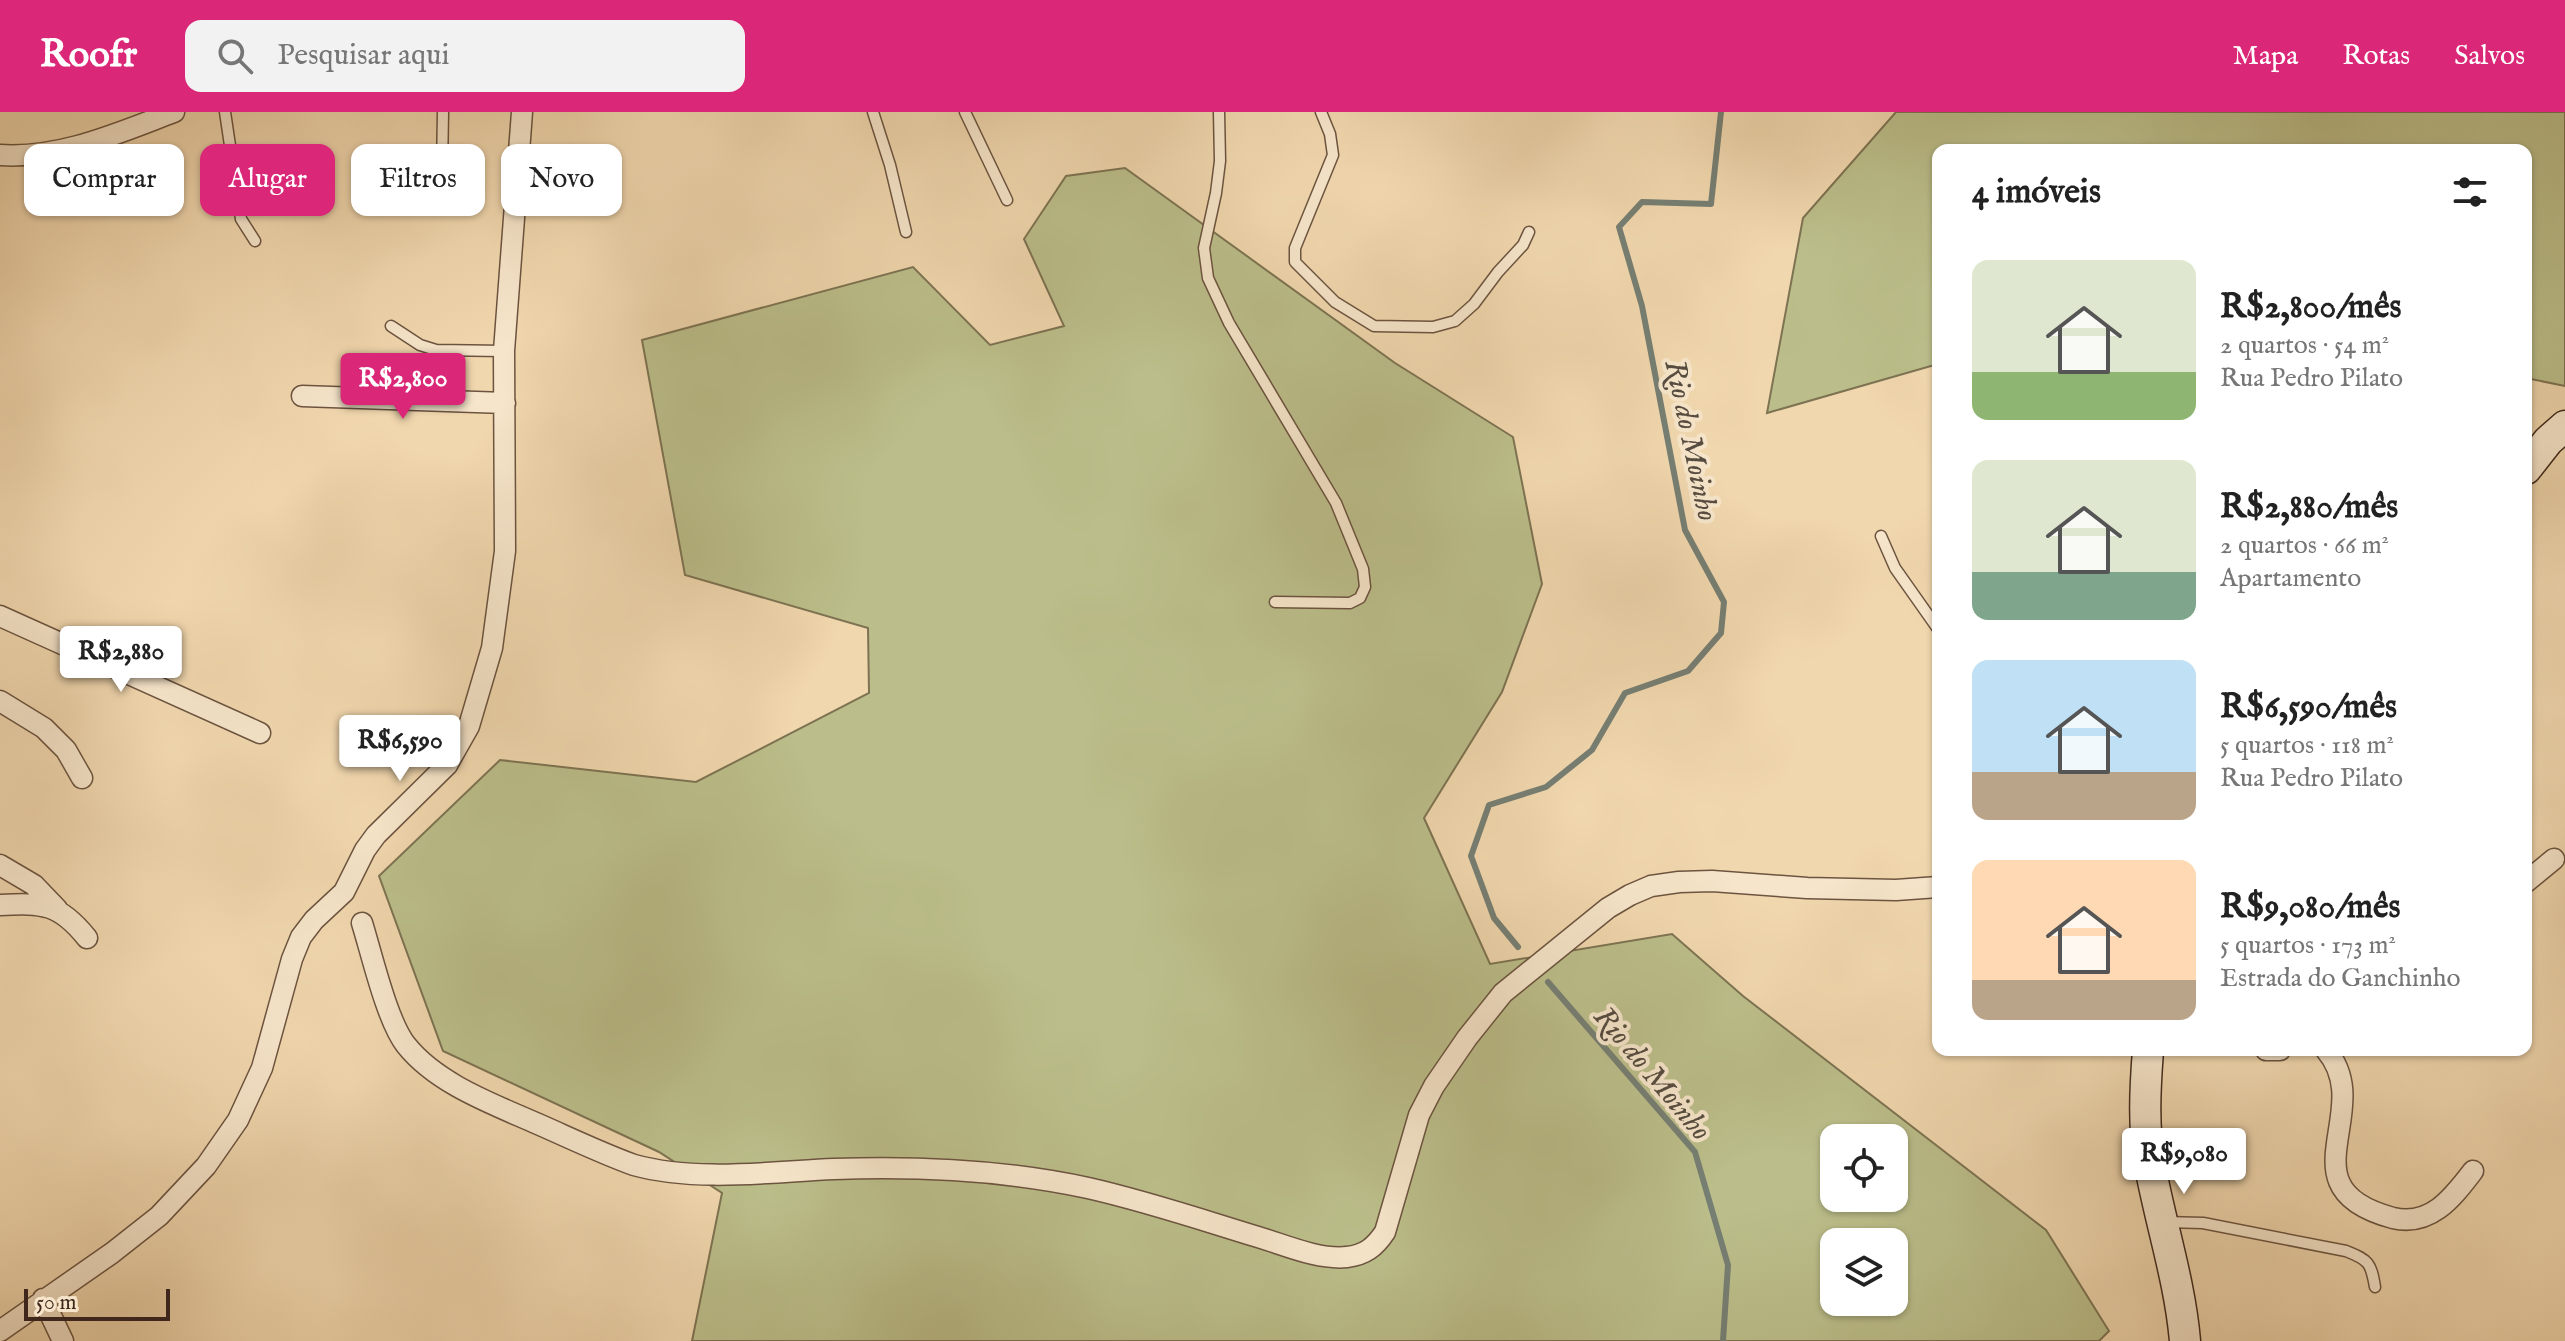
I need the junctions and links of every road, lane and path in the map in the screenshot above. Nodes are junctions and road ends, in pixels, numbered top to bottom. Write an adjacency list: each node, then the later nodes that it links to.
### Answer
1 (174, 112): 10 (street)
2 (225, 112): 14 (lane)
3 (443, 112): 9 (lane)
4 (522, 112): 16 (street)
5 (873, 112): 12 (lane)
6 (965, 112): 11 (lane)
7 (1219, 112): 22 (lane)
8 (1321, 112): 13 (lane)
9 (442, 144)
10 (0, 155)
11 (1007, 200)
12 (906, 232)
13 (1529, 232)
14 (255, 241)
15 (391, 326): 16 (lane)
16 (504, 351): 18 (street)
17 (302, 396): 18 (street)
18 (505, 403): 41 (street)
19 (2565, 426): 20 (street)
20 (2532, 461)
21 (1881, 536): 24 (lane)
22 (1275, 602)
23 (0, 616): 26 (street)
24 (1932, 620)
25 (0, 701): 27 (street)
26 (260, 733)
27 (82, 778)
28 (2554, 859): 30 (street)
29 (0, 865): 33 (street)
30 (2532, 877)
31 (1932, 887): 34 (street)
32 (0, 905): 33 (street)
33 (57, 909): 35 (street)
34 (362, 923)
35 (87, 938)
36 (2148, 1056): 39 (street)
37 (2331, 1056): 38 (street)
38 (2473, 1171)
39 (2162, 1222): 40 (lane); 44 (street)
40 (2375, 1287)
41 (43, 1299): 42 (street); 43 (street)
42 (0, 1331)
43 (63, 1341)
44 (2185, 1341)

